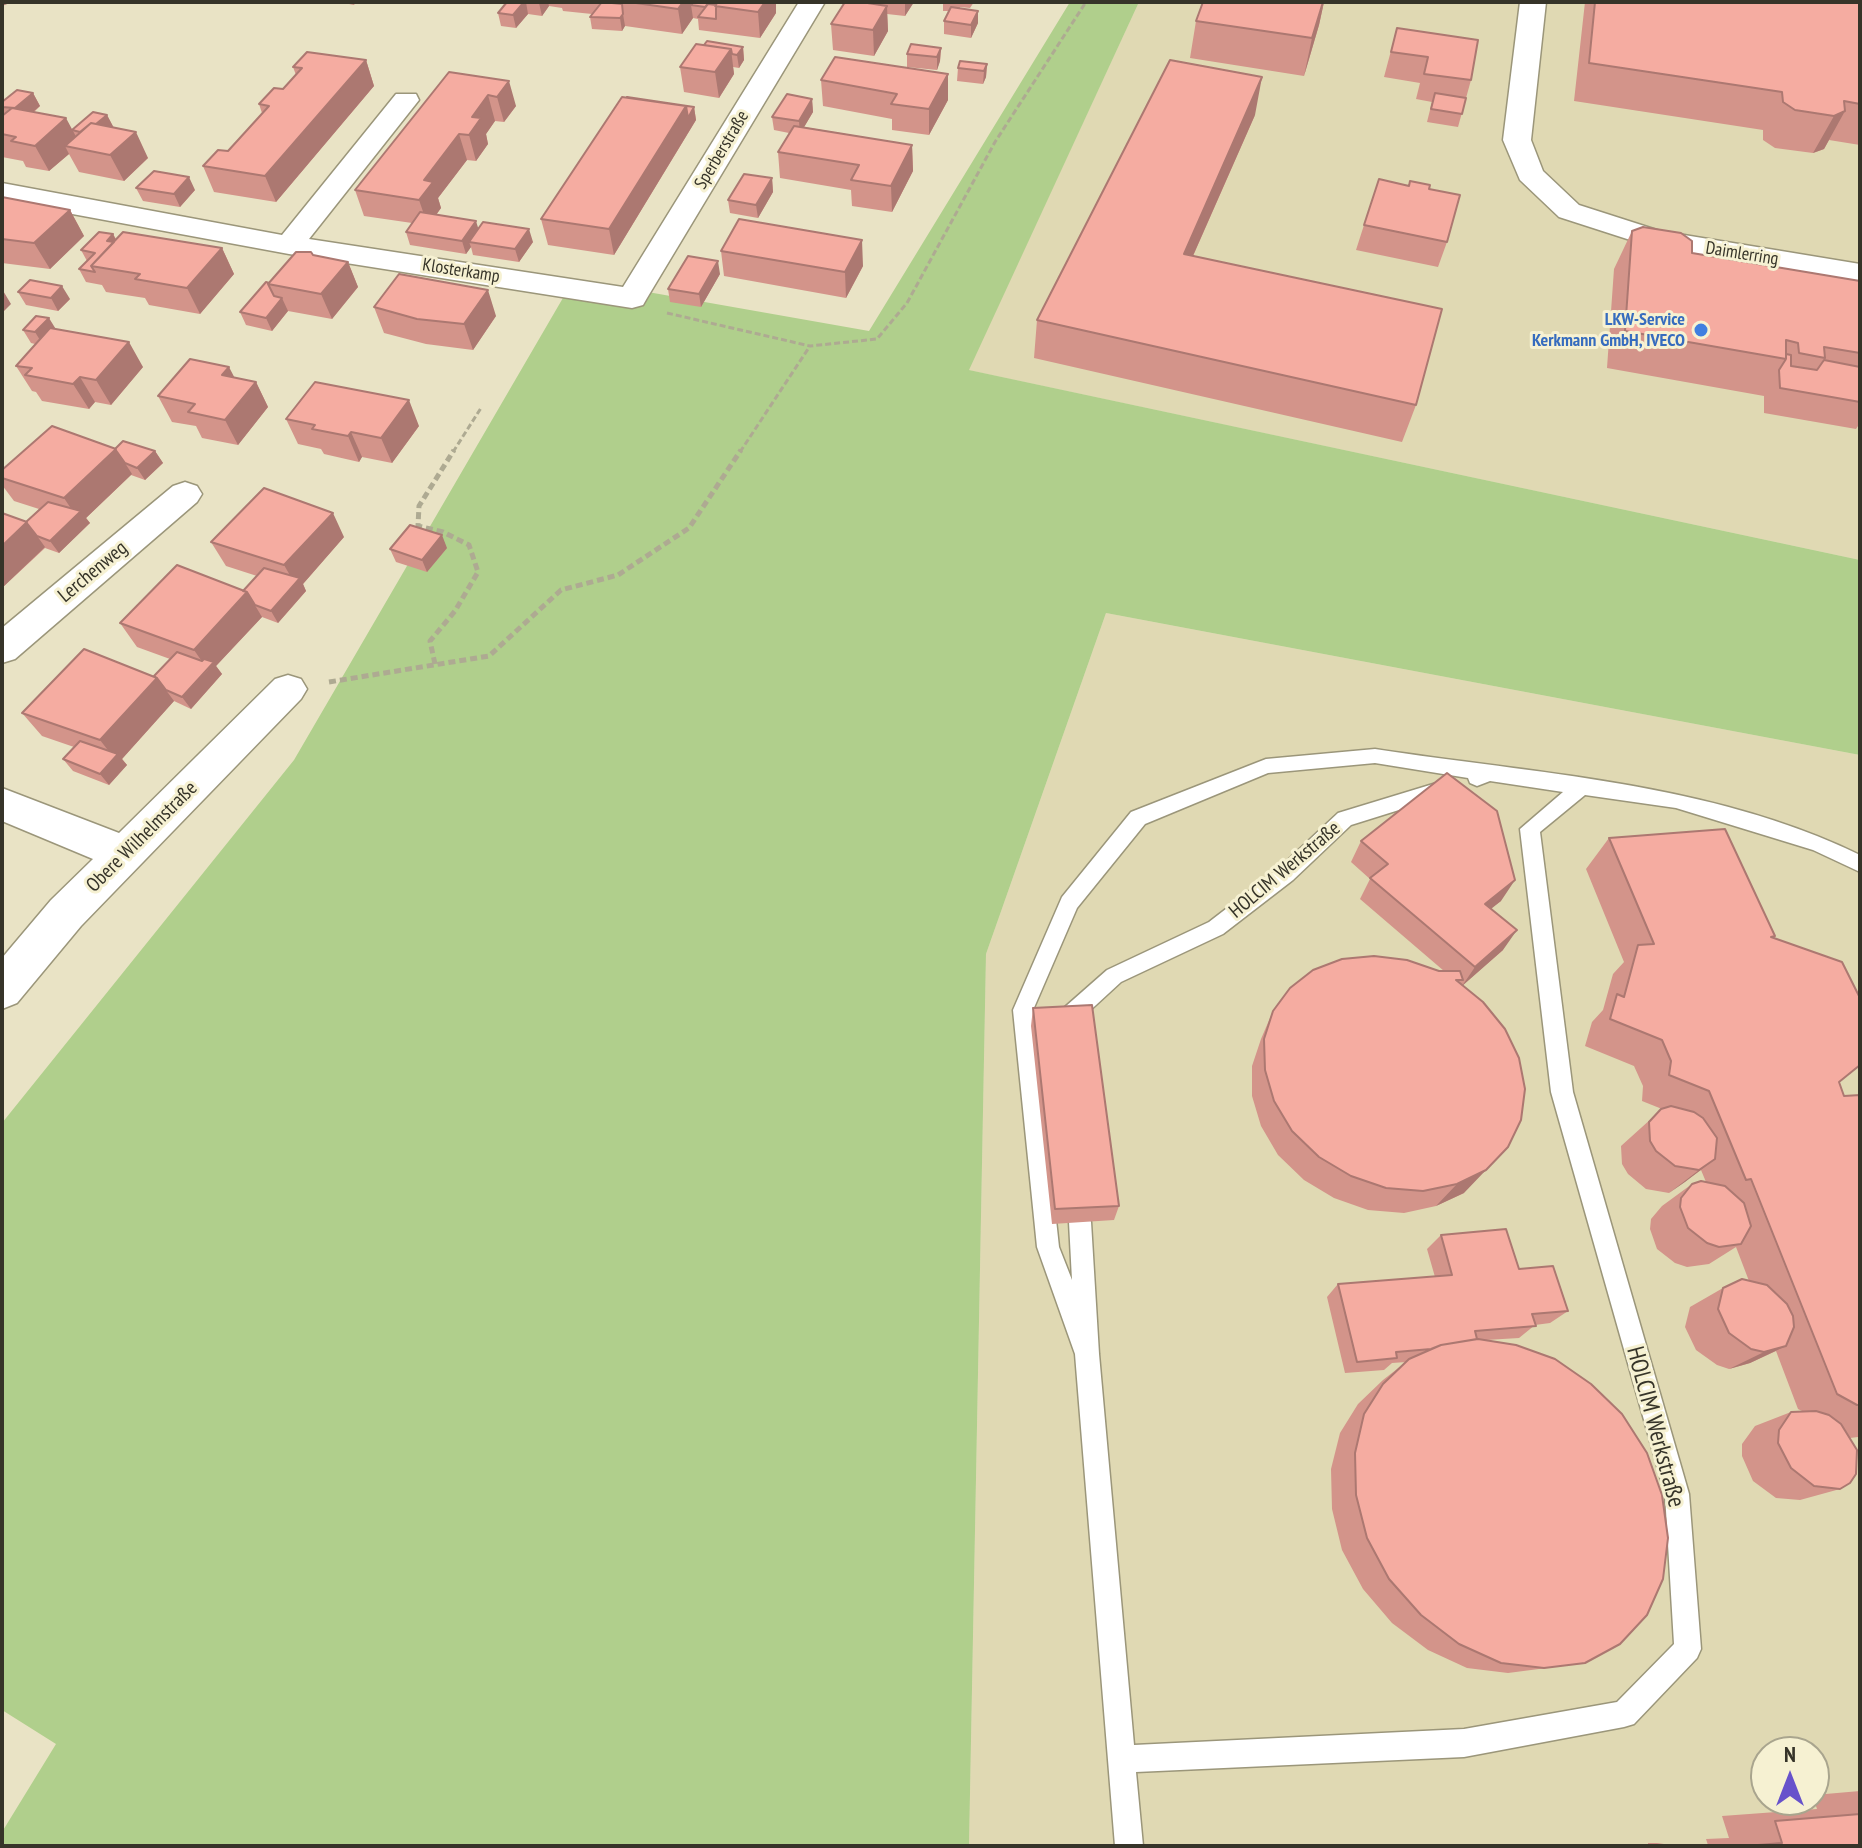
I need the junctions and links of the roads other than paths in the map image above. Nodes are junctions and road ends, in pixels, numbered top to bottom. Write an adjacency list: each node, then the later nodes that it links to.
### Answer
1 (812, 2): 7 (street, Sperberstraße)
2 (1533, 2): 6 (street, Daimlerring)
3 (406, 100): 5 (street)
4 (2, 192): 5 (street, Klosterkamp)
5 (289, 245): 7 (street, Klosterkamp)
6 (1860, 273)
7 (632, 298)
8 (185, 494): 9 (street, Lerchenweg)
9 (2, 649)
10 (288, 689): 14 (street, Obere Wilhelmstraße)
11 (1490, 774): 12 (lane, HOLCIM Werkstraße); 17 (lane, HOLCIM Werkstraße); 19 (lane)
12 (1582, 787): 15 (lane, HOLCIM Werkstraße); 20 (lane, HOLCIM Werkstraße)
13 (2, 804): 14 (street)
14 (126, 854): 16 (street, Obere Wilhelmstraße)
15 (1860, 864)
16 (2, 990)
17 (1060, 1025)
18 (1080, 1222): 19 (lane)
19 (1087, 1354): 20 (lane)
20 (1121, 1759): 21 (lane)
21 (1129, 1846)

